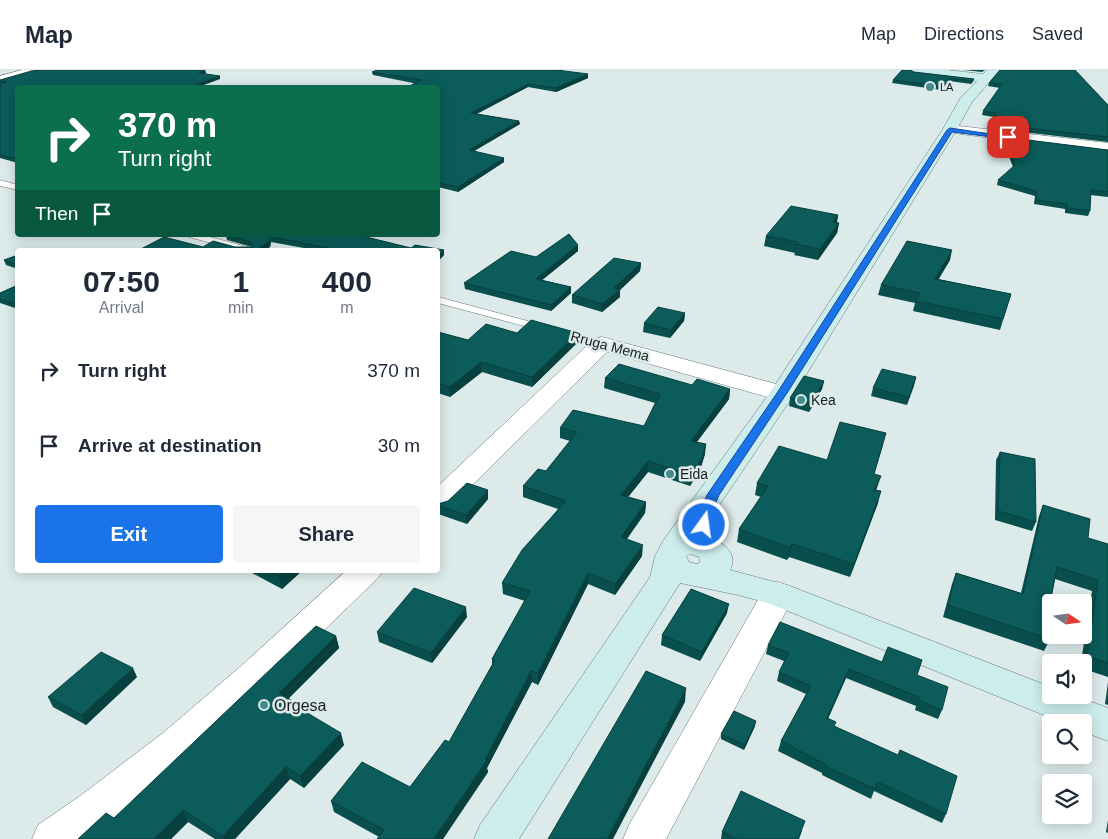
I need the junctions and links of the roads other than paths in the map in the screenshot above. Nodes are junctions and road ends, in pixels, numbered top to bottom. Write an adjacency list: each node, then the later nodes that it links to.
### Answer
1 (29, 70): 4 (lane)
2 (913, 70): 3 (main road)
3 (989, 74): 5 (main road)
4 (0, 78)
5 (950, 130): 6 (street); 13 (main road)
6 (1108, 148)
7 (0, 183): 8 (lane)
8 (15, 187)
9 (199, 237): 10 (lane)
10 (241, 248)
11 (440, 301): 12 (lane, Rruga Mema)
12 (602, 344): 13 (street, Rruga Mema); 14 (street)
13 (782, 393): 15 (main road)
14 (440, 500)
15 (690, 564): 17 (main road); 20 (main road)
16 (364, 573): 19 (street)
17 (778, 594): 18 (main road); 21 (street)
18 (1108, 725)
19 (53, 839)
20 (494, 839)
21 (644, 839)

